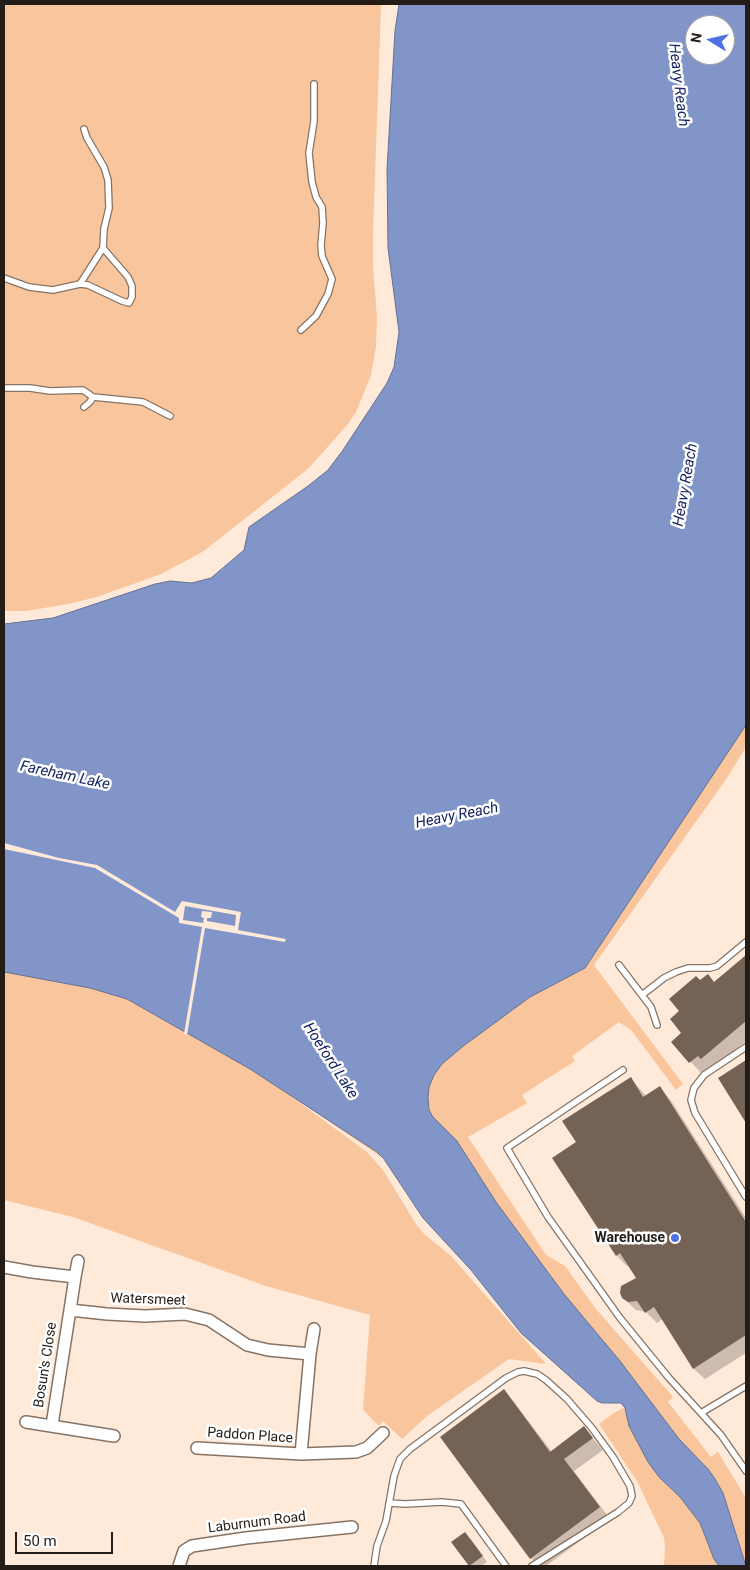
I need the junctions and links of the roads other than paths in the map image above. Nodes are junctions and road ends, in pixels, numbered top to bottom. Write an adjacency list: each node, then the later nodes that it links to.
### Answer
1 (314, 84): 6 (lane)
2 (84, 129): 3 (lane)
3 (103, 248): 5 (lane); 5 (lane)
4 (4, 278): 5 (lane)
5 (80, 284)
6 (301, 330)
7 (4, 388): 8 (lane)
8 (92, 397): 9 (lane); 10 (lane)
9 (84, 407)
10 (170, 416)
11 (746, 942): 13 (lane)
12 (620, 965): 13 (lane)
13 (642, 995): 14 (lane)
14 (657, 1024)
15 (746, 1047): 17 (lane)
16 (623, 1070): 25 (lane)
17 (746, 1197)
18 (78, 1261): 20 (street)
19 (4, 1267): 20 (street)
20 (75, 1277): 21 (street)
21 (70, 1310): 23 (street, Watersmeet); 27 (street, Bosun's Close)
22 (314, 1329): 23 (street)
23 (310, 1354): 31 (street, Paddon Place)
24 (746, 1386): 25 (lane)
25 (701, 1413): 32 (lane)
26 (26, 1422): 27 (street)
27 (52, 1425): 29 (street)
28 (383, 1433): 31 (street, Paddon Place)
29 (114, 1436)
30 (197, 1448): 31 (street, Paddon Place)
31 (302, 1454)
32 (746, 1471)
33 (389, 1503): 36 (lane); 37 (lane); 38 (lane)
34 (352, 1527): 35 (street, Laburnum Road)
35 (179, 1566)
36 (374, 1566)
37 (506, 1566)
38 (532, 1566)

